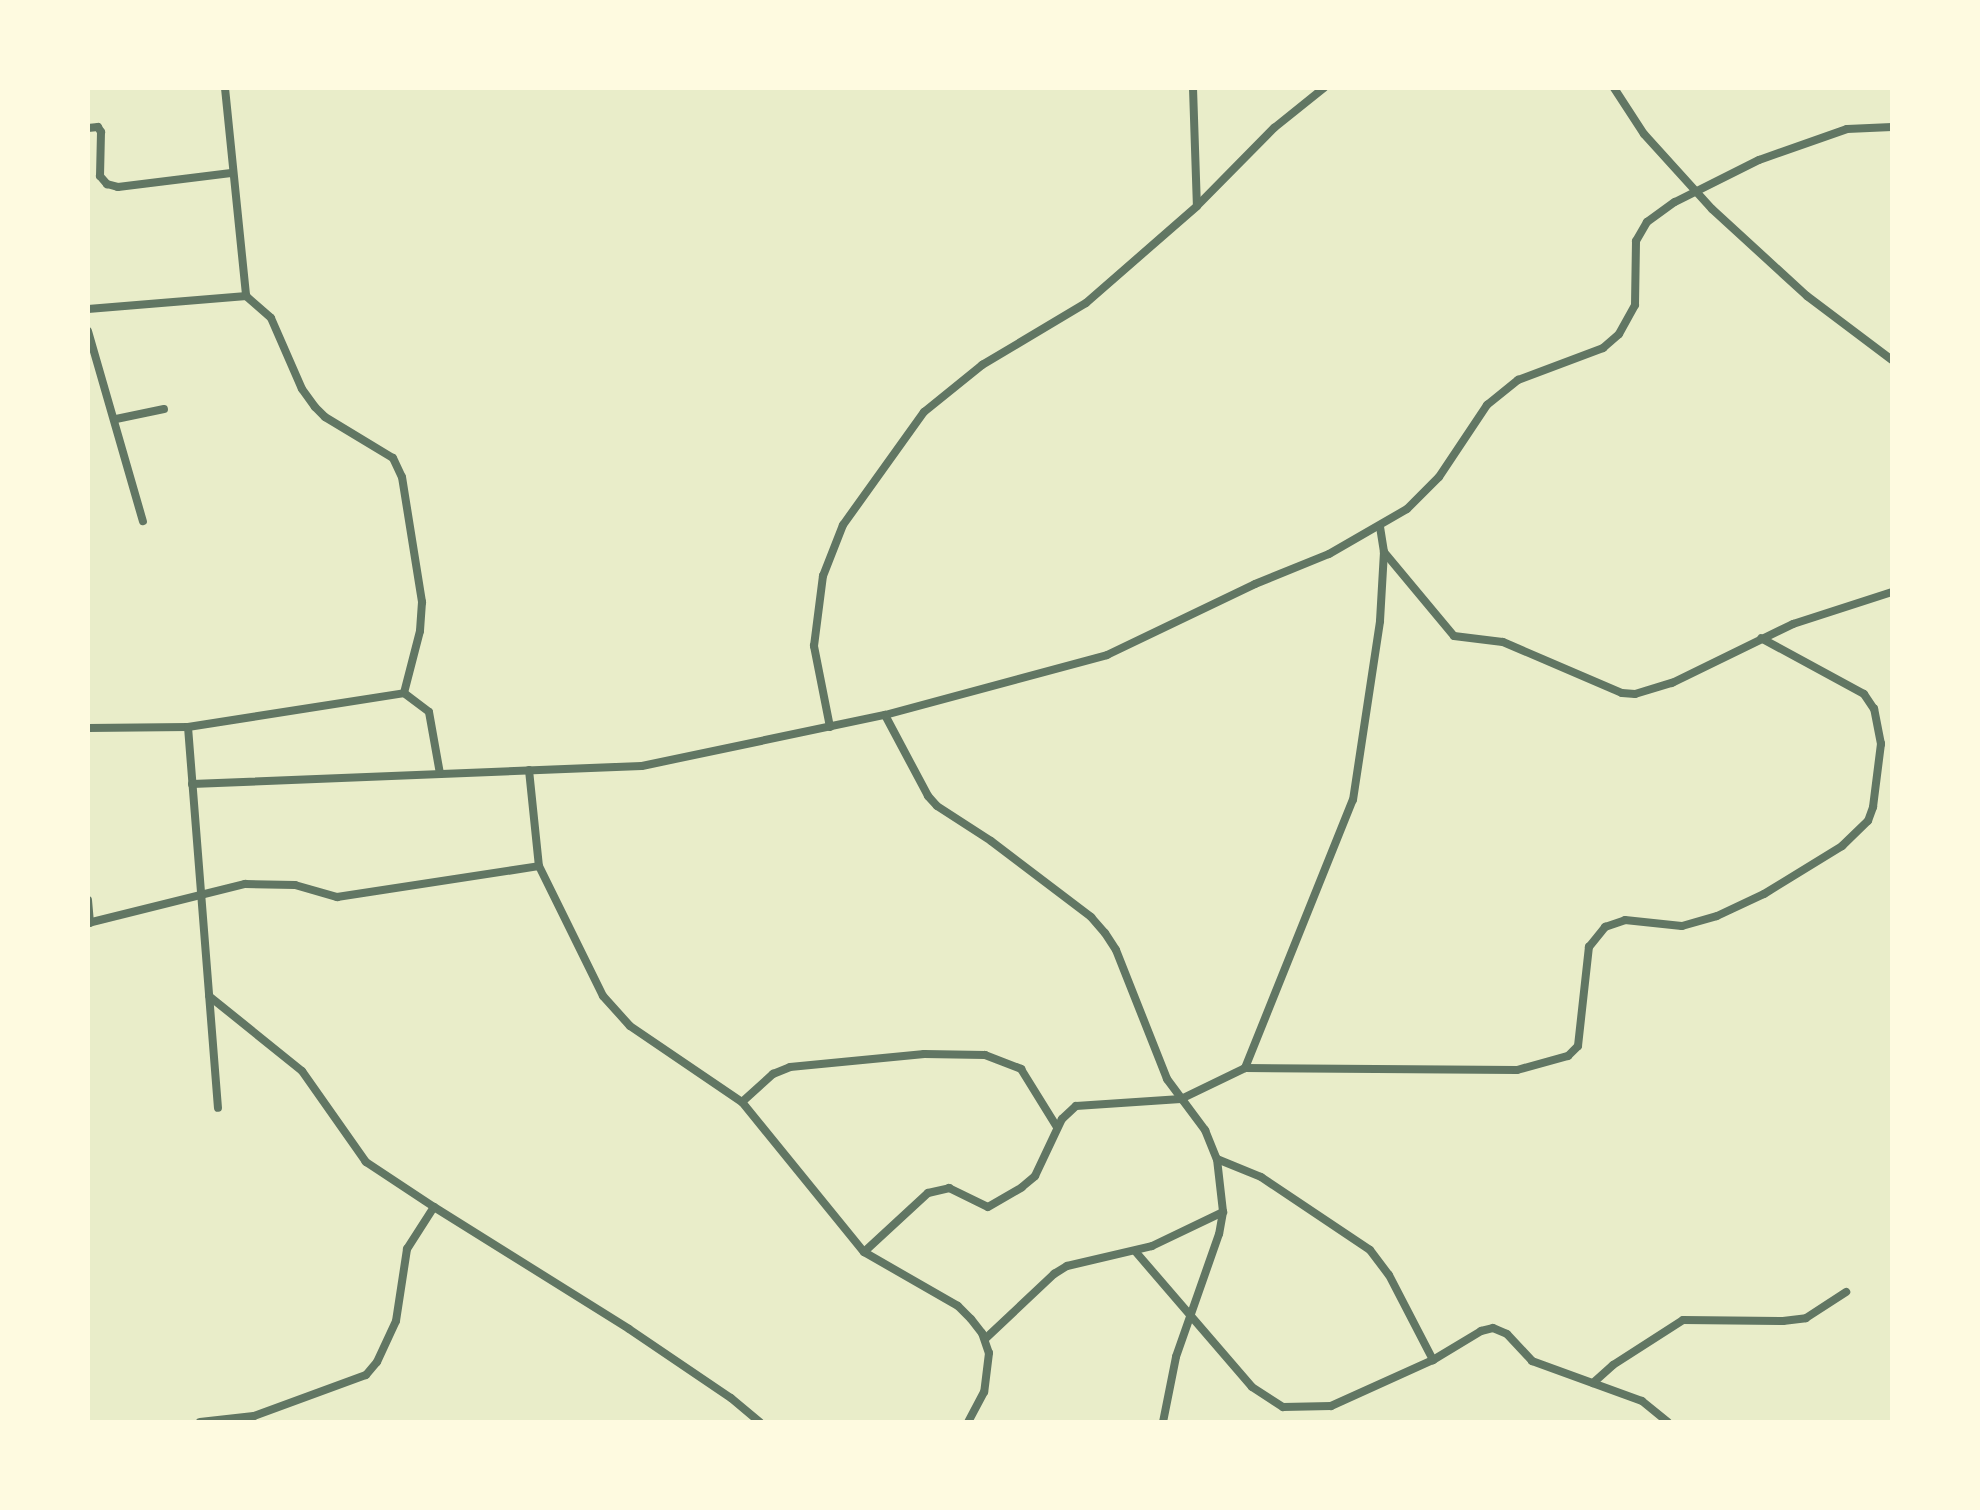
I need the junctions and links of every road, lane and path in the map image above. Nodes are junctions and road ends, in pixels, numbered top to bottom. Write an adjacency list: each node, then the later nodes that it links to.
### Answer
1 (225, 88): 7 (street)
2 (1193, 88): 9 (street)
3 (1324, 88): 9 (street)
4 (1614, 88): 8 (street)
5 (1892, 127): 8 (street)
6 (88, 128): 7 (street)
7 (231, 173): 10 (street)
8 (1697, 191): 13 (street); 17 (street)
9 (1197, 206): 24 (street)
10 (246, 296): 11 (street); 21 (street)
11 (88, 309)
12 (88, 331): 15 (street)
13 (1892, 360)
14 (164, 409): 15 (street)
15 (116, 419): 16 (street)
16 (143, 521)
17 (1380, 527): 18 (street); 22 (street)
18 (1384, 552): 20 (street); 34 (street)
19 (1892, 592): 20 (street)
20 (1761, 638): 34 (street)
21 (404, 693): 23 (street); 27 (street)
22 (885, 715): 24 (street); 35 (street)
23 (188, 727): 25 (street); 28 (street)
24 (830, 727): 26 (street)
25 (88, 728)
26 (529, 770): 27 (street); 29 (street)
27 (440, 774): 28 (street)
28 (192, 784): 30 (street)
29 (539, 866): 30 (street); 36 (street)
30 (201, 896): 32 (street); 33 (street)
31 (88, 900): 32 (street)
32 (89, 923)
33 (209, 996): 37 (street); 40 (street)
34 (1245, 1068): 35 (street)
35 (1181, 1099): 38 (street); 39 (street)
36 (742, 1102): 38 (street); 43 (street)
37 (218, 1108)
38 (1057, 1127): 43 (street)
39 (1217, 1159): 41 (street); 47 (street)
40 (434, 1207): 49 (street); 50 (street)
41 (1223, 1212): 42 (street); 45 (street)
42 (1135, 1251): 45 (street); 46 (street)
43 (864, 1252): 46 (street)
44 (1846, 1292): 48 (street)
45 (1190, 1318): 47 (street); 52 (street)
46 (985, 1339): 51 (street)
47 (1433, 1360): 48 (street)
48 (1593, 1383): 53 (street)
49 (200, 1422)
50 (760, 1422)
51 (968, 1422)
52 (1163, 1422)
53 (1668, 1422)

